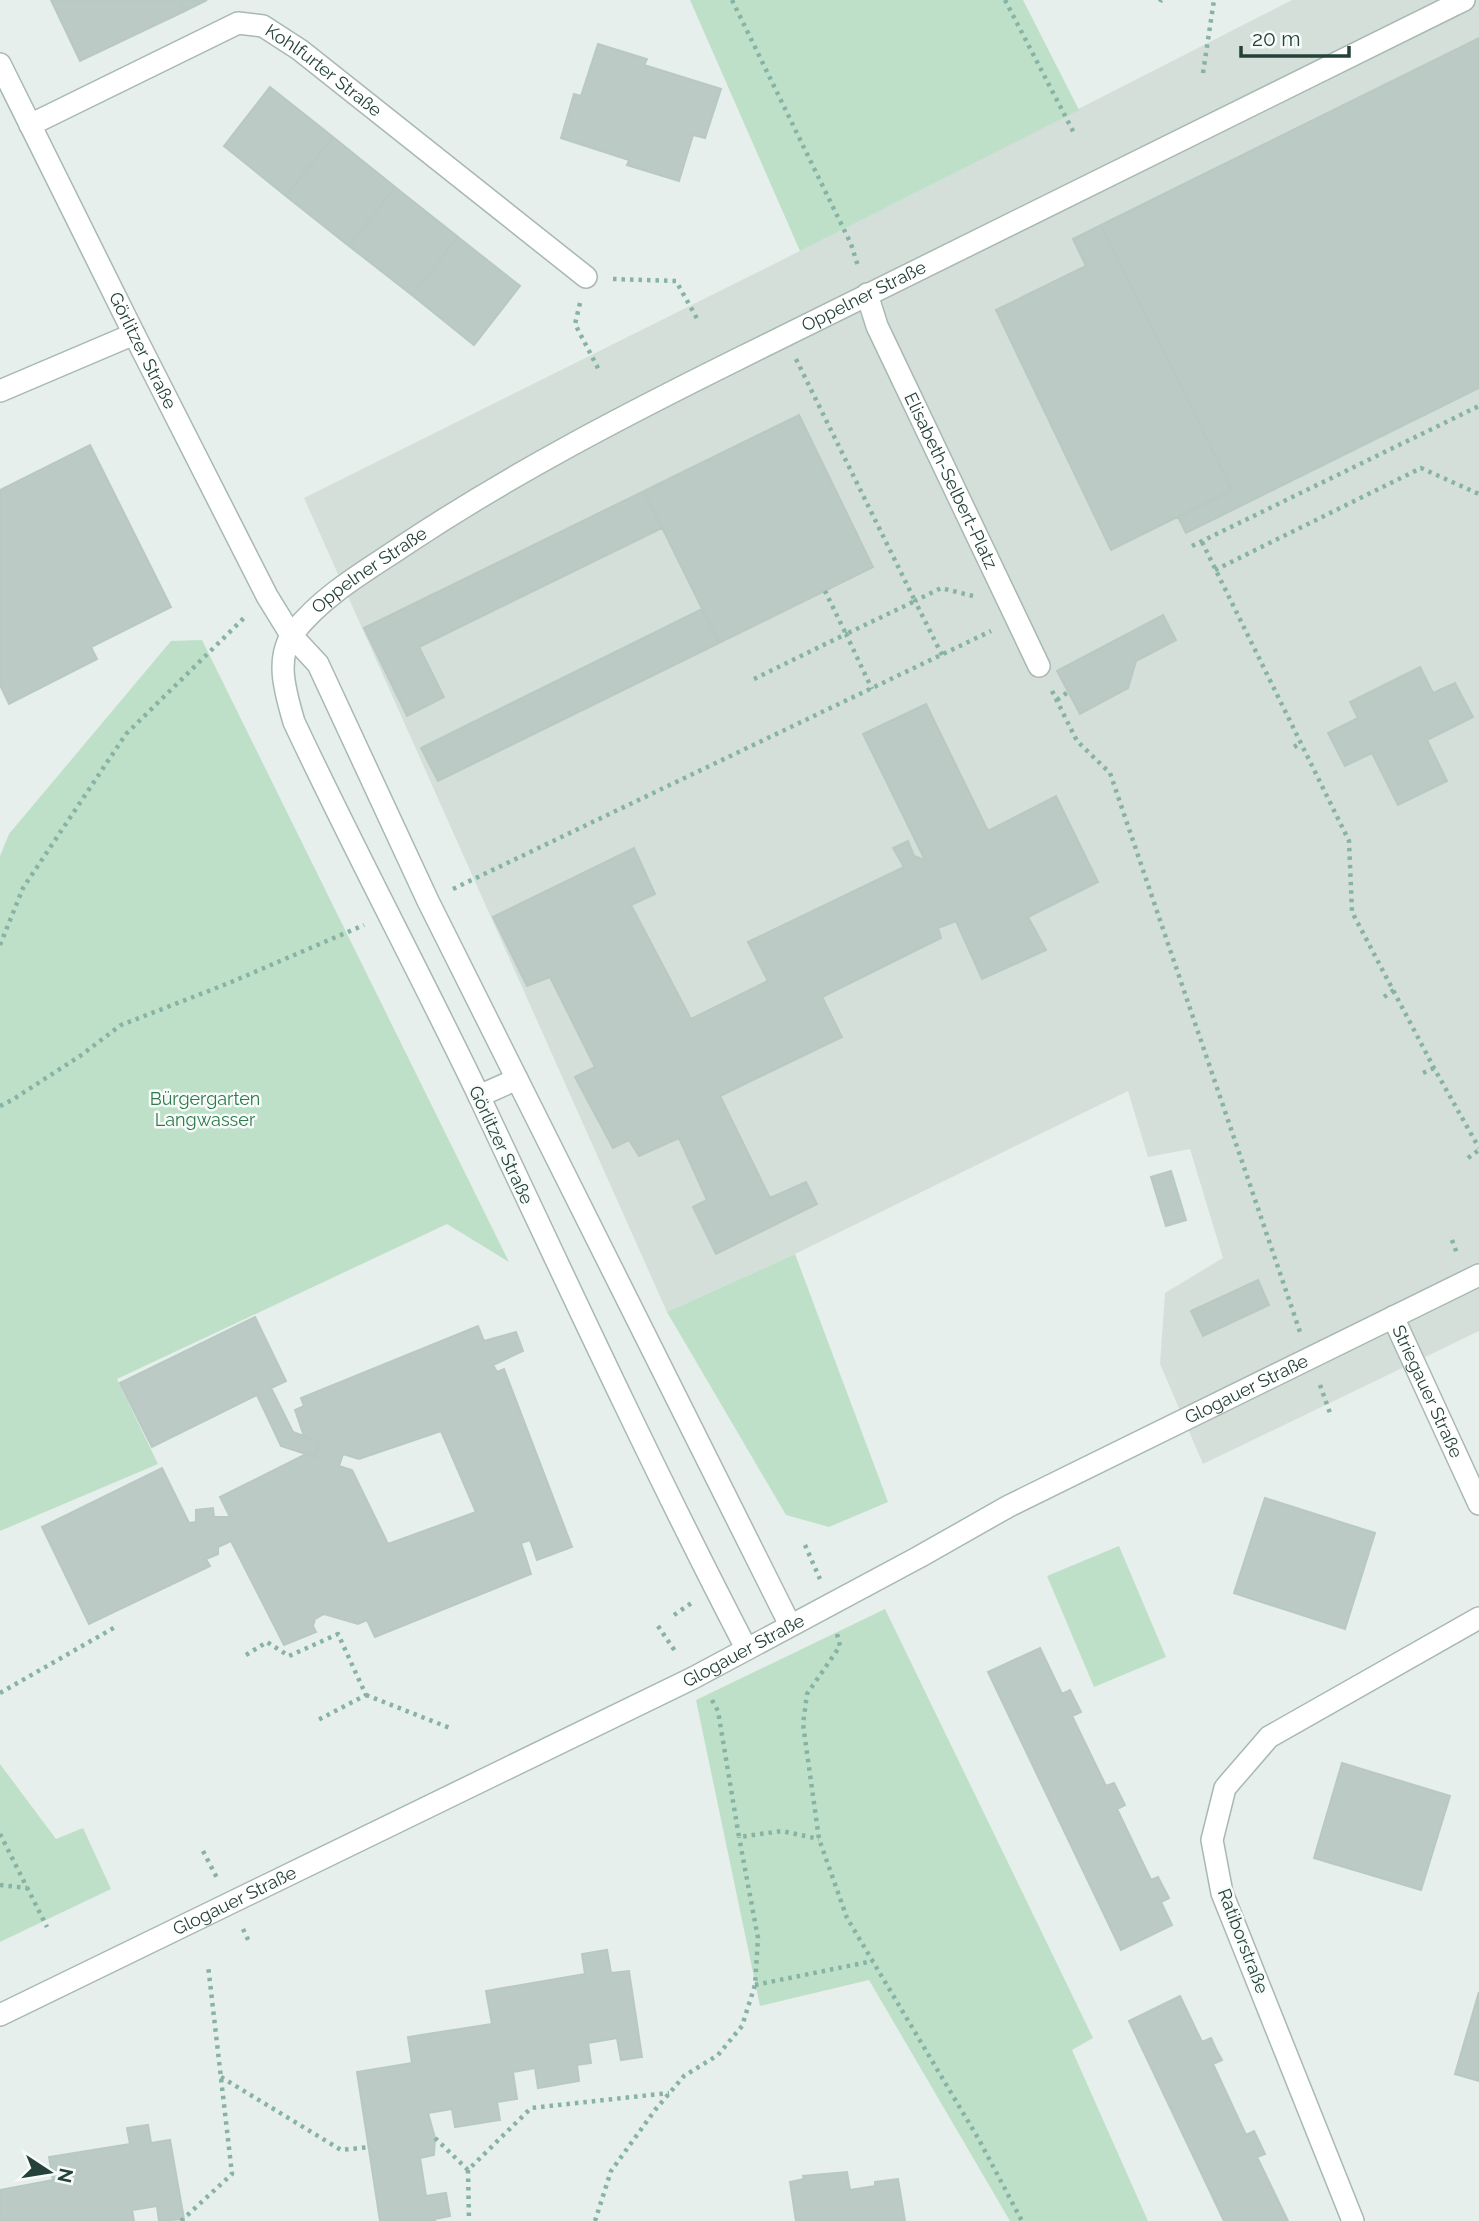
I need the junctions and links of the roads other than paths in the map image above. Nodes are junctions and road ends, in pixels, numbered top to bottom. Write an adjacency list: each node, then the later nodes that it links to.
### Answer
1 (1464, 0): 5 (street, Oppelner Straße)
2 (0, 64): 3 (street, Görlitzer Straße)
3 (30, 125): 4 (street, Kohlfurter Straße); 6 (street, Görlitzer Straße)
4 (586, 277)
5 (867, 294): 8 (street, Oppelner Straße); 9 (street, Elisabeth-Selbert-Platz)
6 (134, 334): 7 (street); 8 (street, Görlitzer Straße)
7 (0, 391)
8 (291, 635): 10 (street, Görlitzer Straße); 11 (street, Görlitzer Straße)
9 (1039, 666)
10 (517, 1079): 11 (street); 16 (street, Görlitzer Straße)
11 (479, 1096): 17 (street, Görlitzer Straße)
12 (1479, 1275): 13 (street, Glogauer Straße)
13 (1393, 1317): 14 (street, Striegauer Straße); 16 (street, Glogauer Straße)
14 (1479, 1504)
15 (1479, 1618): 19 (street, Ratiborstraße)
16 (790, 1625): 17 (street, Glogauer Straße)
17 (746, 1648): 18 (street, Glogauer Straße)
18 (0, 2015)
19 (1353, 2221)

